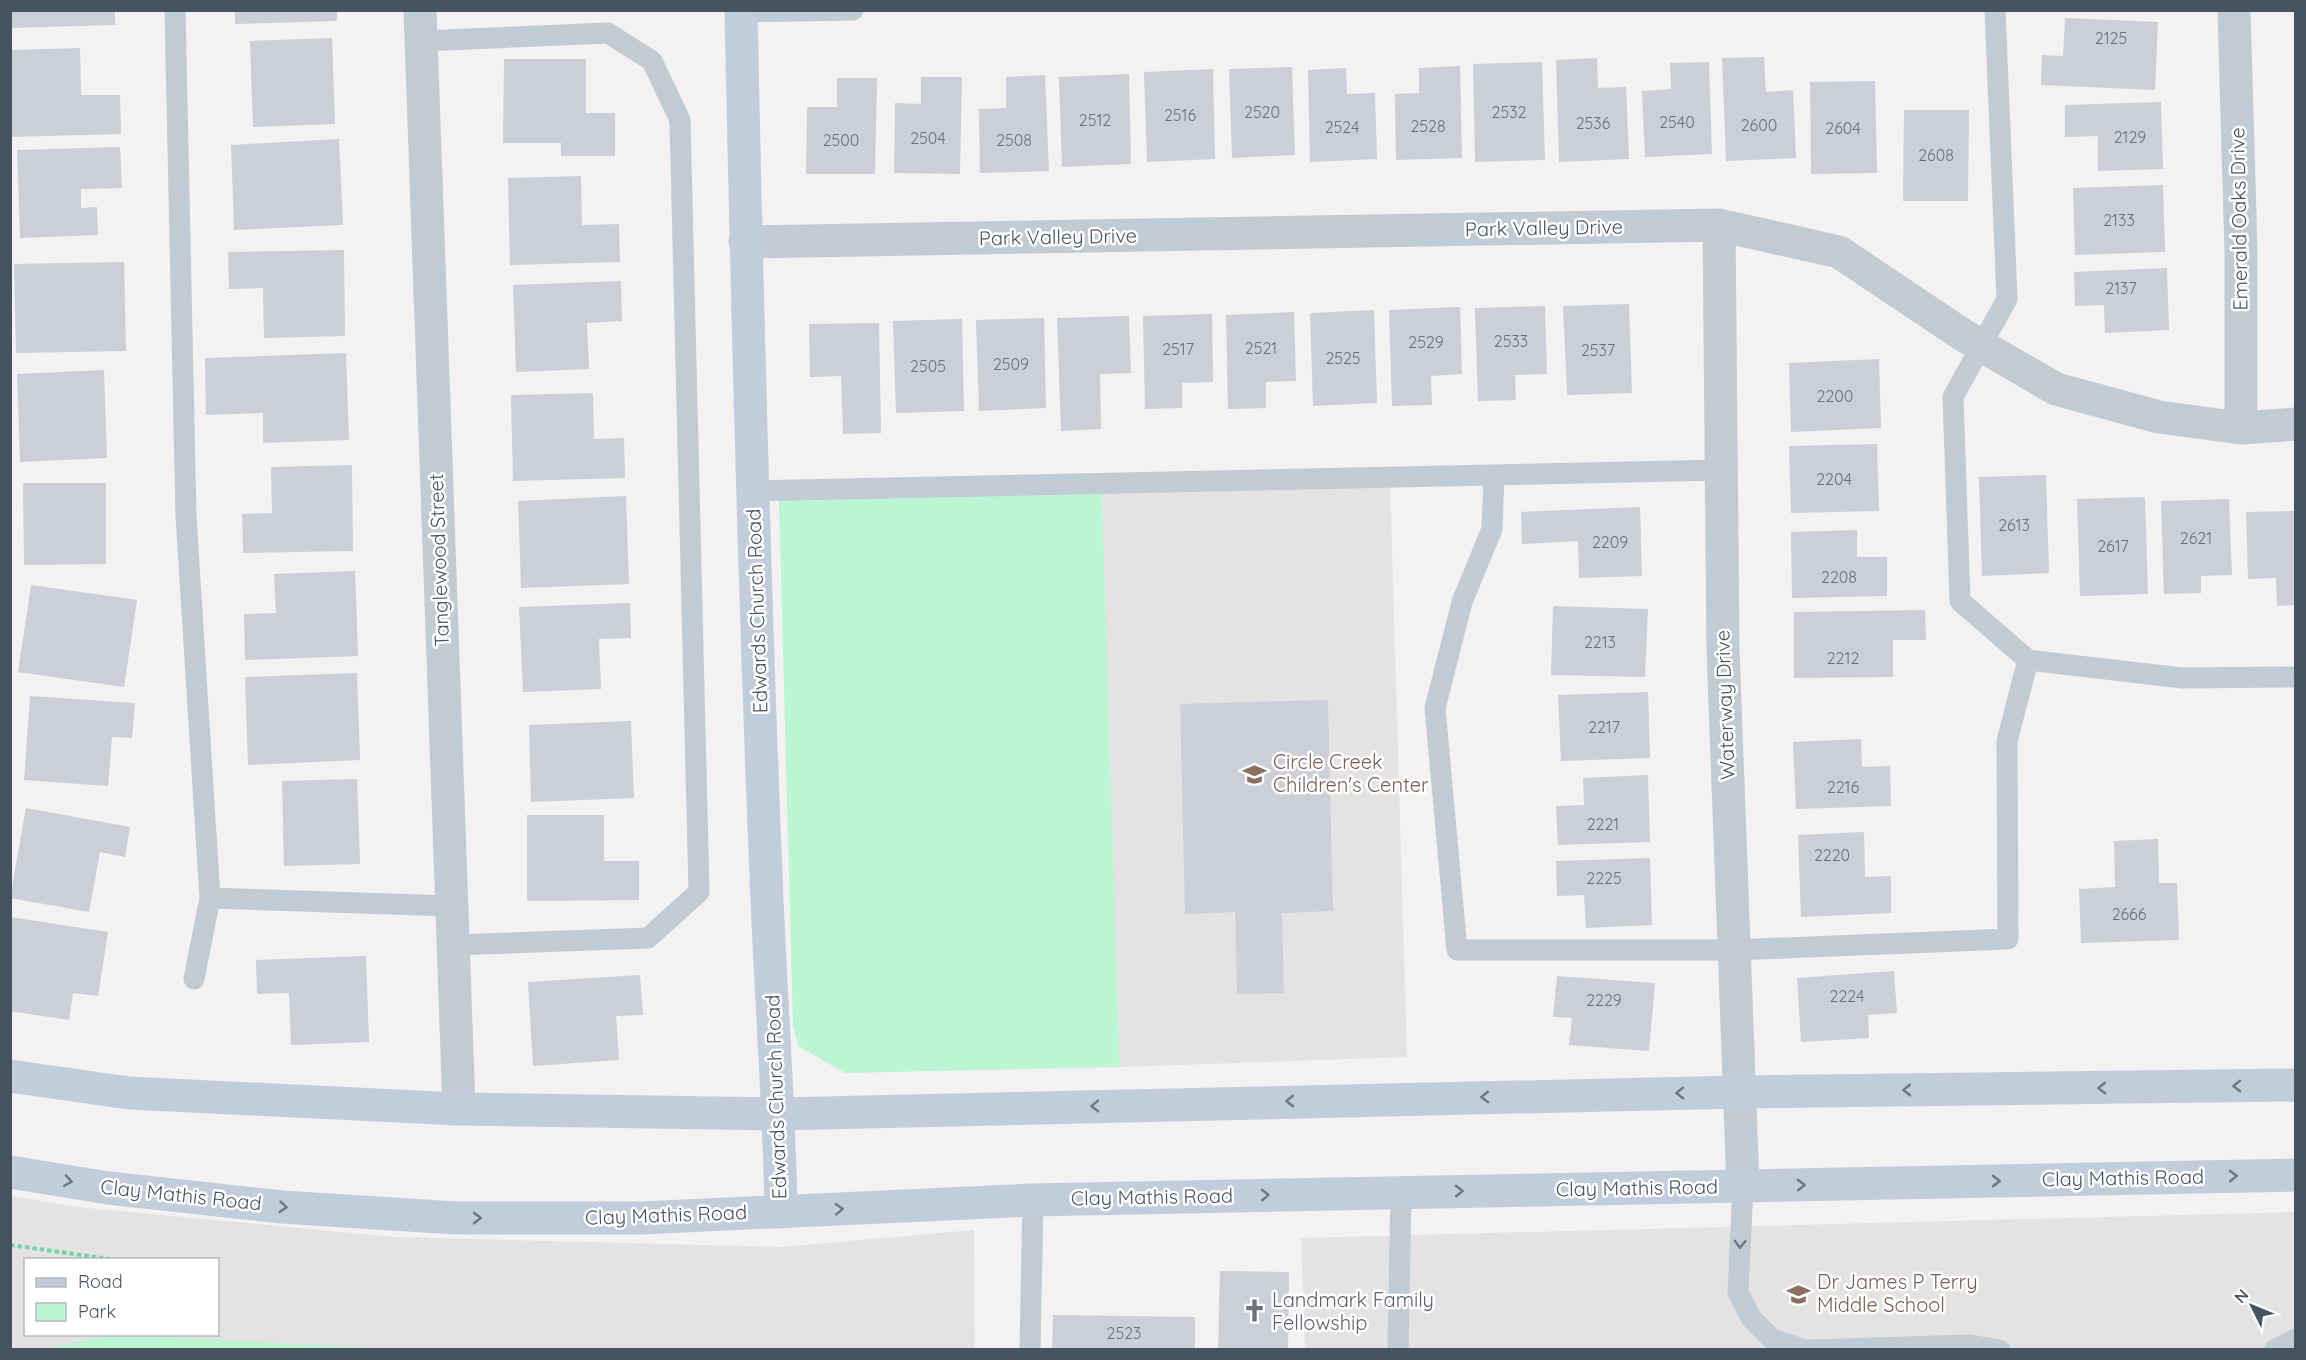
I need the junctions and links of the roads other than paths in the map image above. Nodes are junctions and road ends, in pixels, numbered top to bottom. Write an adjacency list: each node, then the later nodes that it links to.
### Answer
1 (175, 10): 17 (lane)
2 (853, 10): 5 (lane)
3 (1995, 10): 9 (lane)
4 (2234, 10): 11 (street, Emerald Oaks Drive)
5 (741, 11): 8 (main road, Edwards Church Road)
6 (420, 26): 18 (street, Tanglewood Street); 19 (lane)
7 (1719, 225): 8 (street, Park Valley Drive); 9 (street, Park Valley Drive); 12 (street, Waterway Drive)
8 (745, 242): 14 (main road, Edwards Church Road)
9 (1982, 346): 11 (street, Park Valley Drive); 15 (lane)
10 (2295, 424): 11 (street, Park Valley Drive)
11 (2241, 428)
12 (1721, 470): 13 (lane); 20 (street, Waterway Drive)
13 (1494, 475): 14 (lane); 20 (lane)
14 (754, 491): 26 (main road, Edwards Church Road)
15 (2028, 660): 16 (lane); 20 (lane)
16 (2295, 677)
17 (210, 898): 18 (lane); 21 (lane)
18 (451, 906): 19 (street, Tanglewood Street)
19 (453, 945): 25 (street, Tanglewood Street)
20 (1733, 950): 24 (street, Waterway Drive)
21 (194, 979)
22 (10, 1076): 25 (main road)
23 (2295, 1085): 24 (main road, one-way to 24)
24 (1738, 1092): 26 (main road, one-way to 26); 29 (street, Waterway Drive)
25 (459, 1109): 26 (main road)
26 (779, 1114): 32 (main road, Edwards Church Road)
27 (10, 1172): 32 (main road, Clay Mathis Road, one-way to 32)
28 (2295, 1175): 29 (main road, Clay Mathis Road, one-way to 28)
29 (1743, 1186): 30 (main road, Clay Mathis Road, one-way to 29); 36 (lane, one-way to 36)
30 (1401, 1192): 31 (main road, Clay Mathis Road, one-way to 30); 35 (lane)
31 (1033, 1200): 32 (main road, Clay Mathis Road, one-way to 31); 34 (lane)
32 (781, 1212)
33 (2295, 1339): 39 (lane)
34 (1030, 1350)
35 (1398, 1350)
36 (1805, 1350)
37 (1811, 1350): 38 (lane)
38 (2000, 1350)
39 (2274, 1350)

